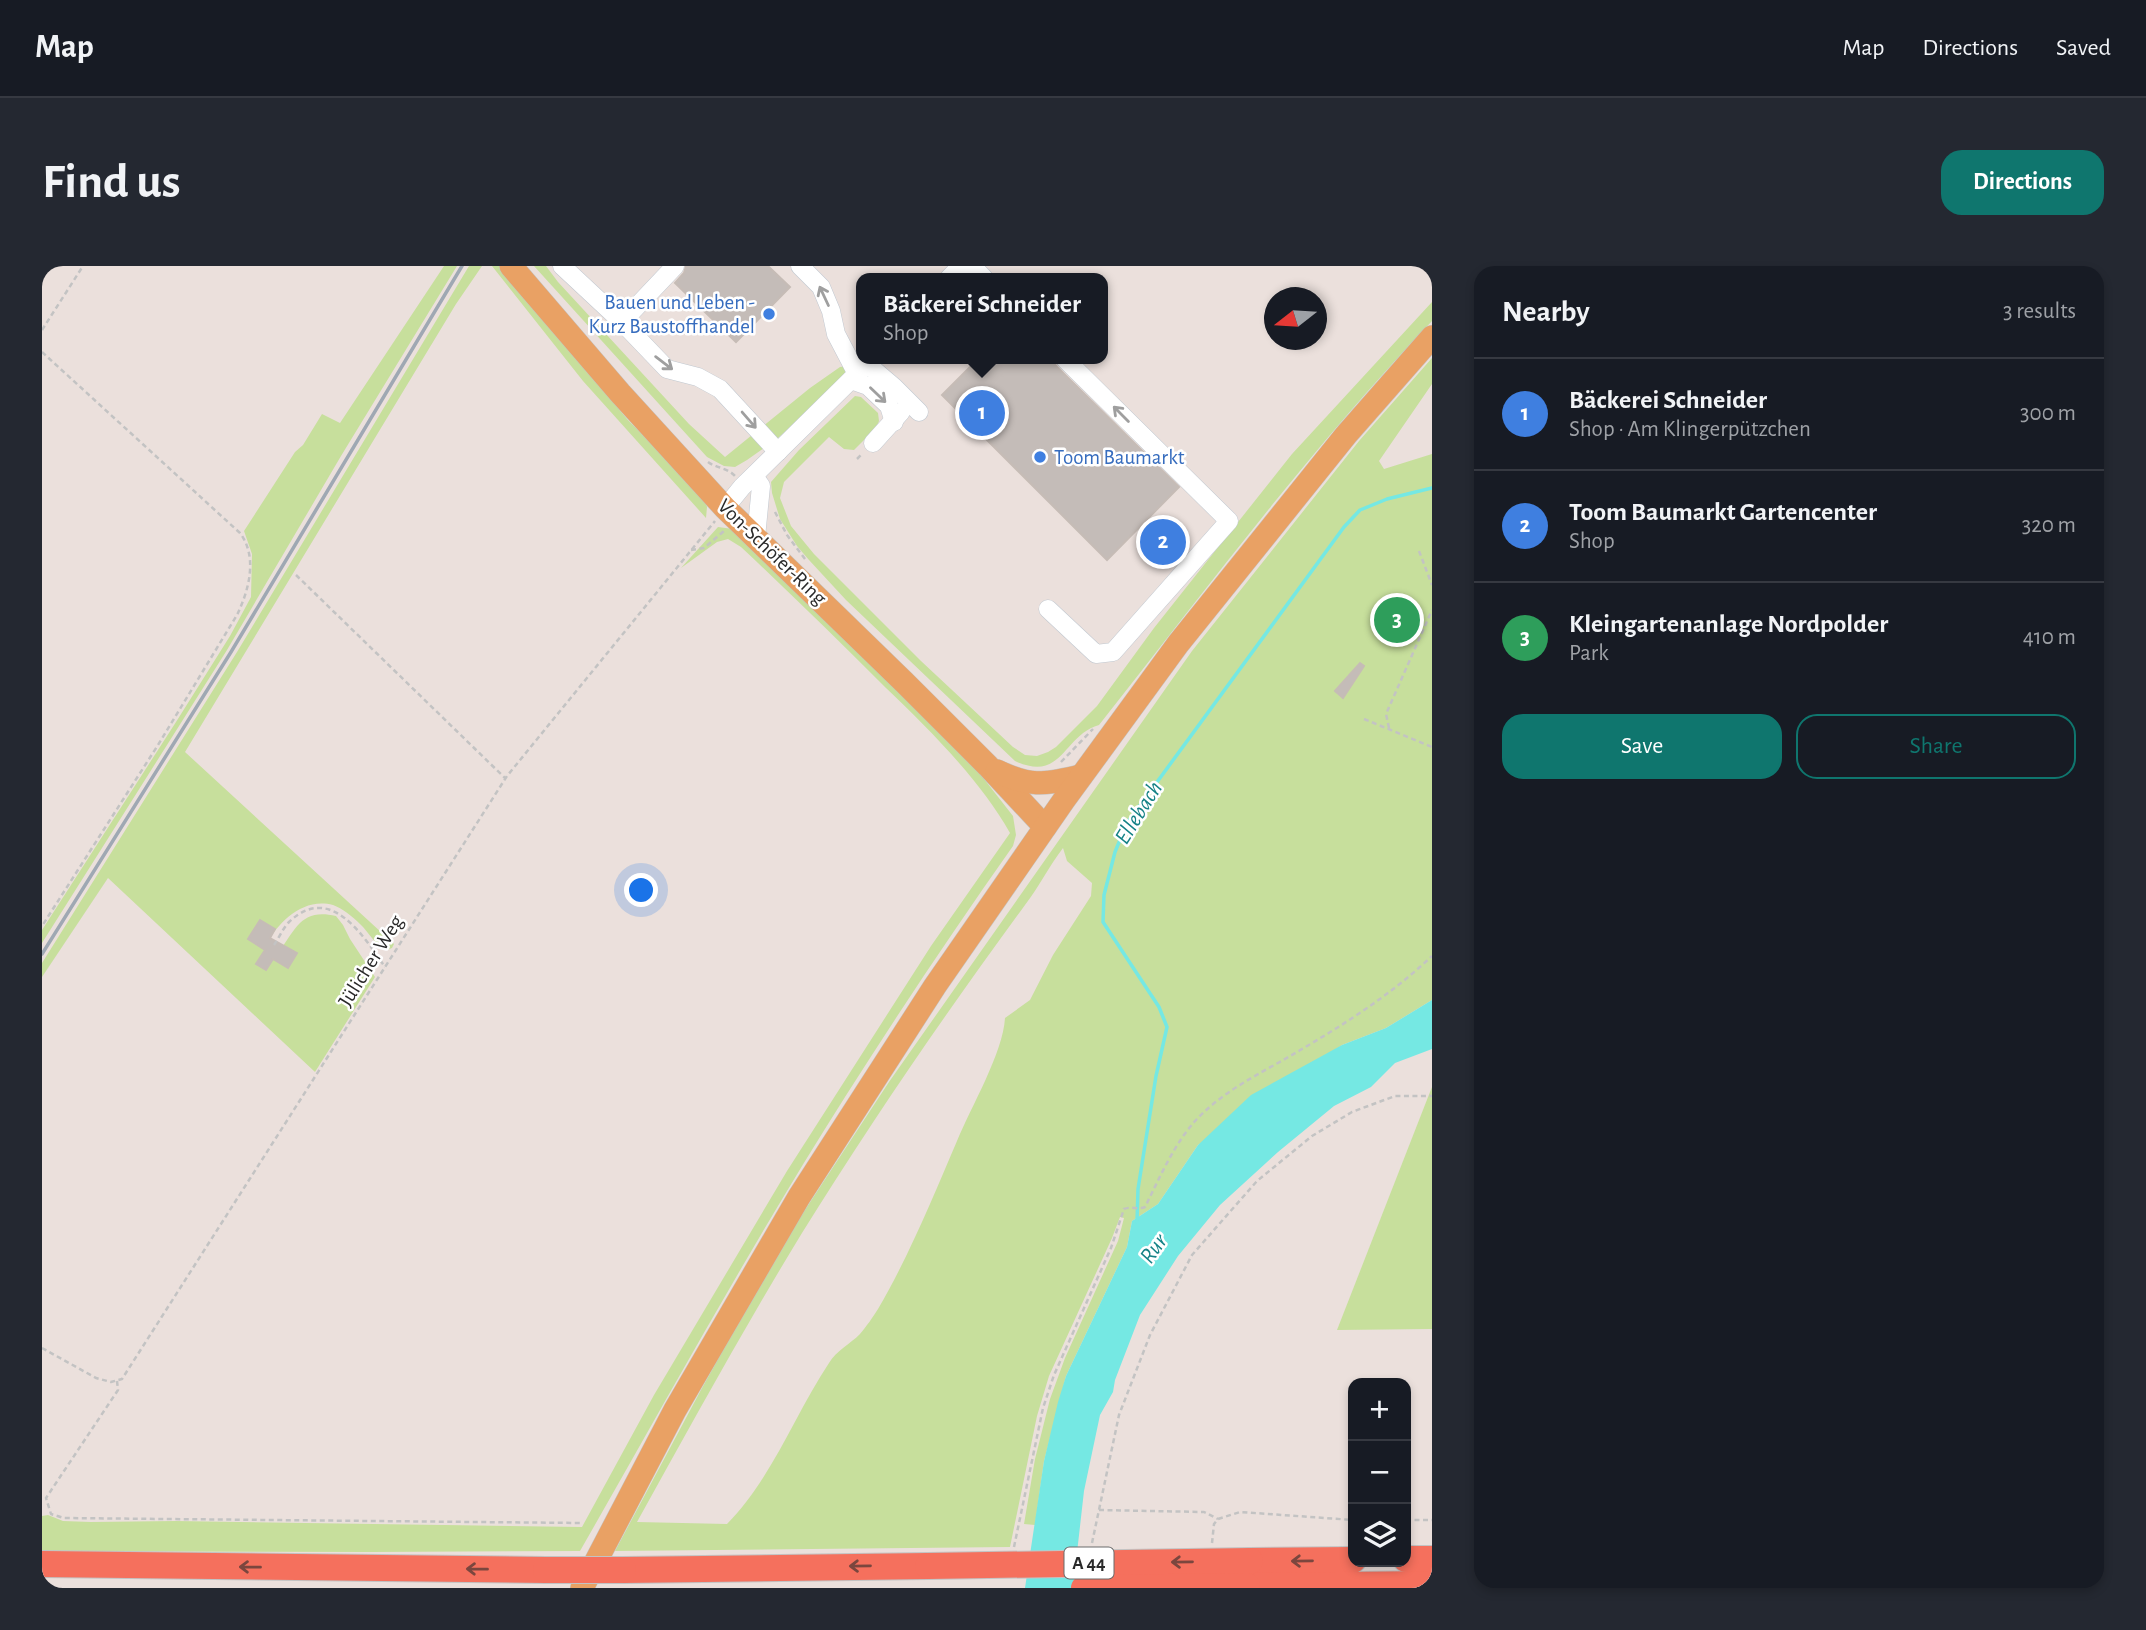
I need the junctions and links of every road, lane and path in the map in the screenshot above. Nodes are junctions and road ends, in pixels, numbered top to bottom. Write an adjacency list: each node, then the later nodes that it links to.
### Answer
1 (83, 266): 7 (path)
2 (511, 266): 21 (main road, Von-Schöfer-Ring)
3 (562, 266): 6 (street)
4 (675, 266): 6 (street)
5 (800, 266): 10 (street, one-way to 5)
6 (622, 322): 17 (street, one-way to 17)
7 (42, 330)
8 (1432, 337): 31 (main road)
9 (42, 352): 38 (path)
10 (856, 361)
11 (1070, 364): 27 (street, one-way to 11)
12 (862, 369): 13 (street); 15 (street, one-way to 15); 17 (street)
13 (905, 399): 14 (street); 15 (street)
14 (919, 412)
15 (894, 422): 16 (street)
16 (878, 443)
17 (778, 452): 19 (street)
18 (708, 462): 19 (path)
19 (748, 481): 20 (street); 21 (street)
20 (760, 503): 22 (street); 24 (path)
21 (725, 508): 22 (main road, Von-Schöfer-Ring); 36 (path, Jülicher Weg)
22 (757, 537): 34 (main road, Von-Schöfer-Ring)
23 (1419, 551): 26 (path)
24 (810, 566)
25 (296, 575): 36 (path)
26 (1432, 585)
27 (1048, 609)
28 (1432, 610): 30 (path)
29 (1364, 719): 30 (path)
30 (1389, 728): 32 (path)
31 (1109, 738): 33 (path); 35 (main road)
32 (1432, 747)
33 (1055, 765)
34 (988, 766): 35 (main road); 37 (main road, Von-Schöfer-Ring)
35 (1082, 776): 37 (main road)
36 (506, 778): 41 (path, Jülicher Weg)
37 (1045, 827): 60 (main road)
38 (42, 926)
39 (274, 945): 41 (path)
40 (1432, 956): 52 (path)
41 (385, 967): 44 (path, Jülicher Weg)
42 (1432, 1096): 45 (path)
43 (42, 1348): 44 (path)
44 (117, 1381): 50 (path, Jülicher Weg)
45 (1099, 1510): 46 (path); 51 (path)
46 (1218, 1519): 47 (path); 53 (path)
47 (1348, 1520)
48 (1411, 1520): 49 (path)
49 (1432, 1520)
50 (580, 1523)
51 (1092, 1546)
52 (1013, 1549)
53 (1211, 1550)
54 (1411, 1559): 55 (highway)
55 (1432, 1559)
56 (1348, 1561): 58 (highway, A 44, one-way to 58)
57 (42, 1564): 58 (highway, A 44, one-way to 57, bridge)
58 (1248, 1574): 59 (highway, A 44); 61 (highway, A 44, bridge)
59 (1432, 1584)
60 (582, 1588)
61 (1084, 1588)

